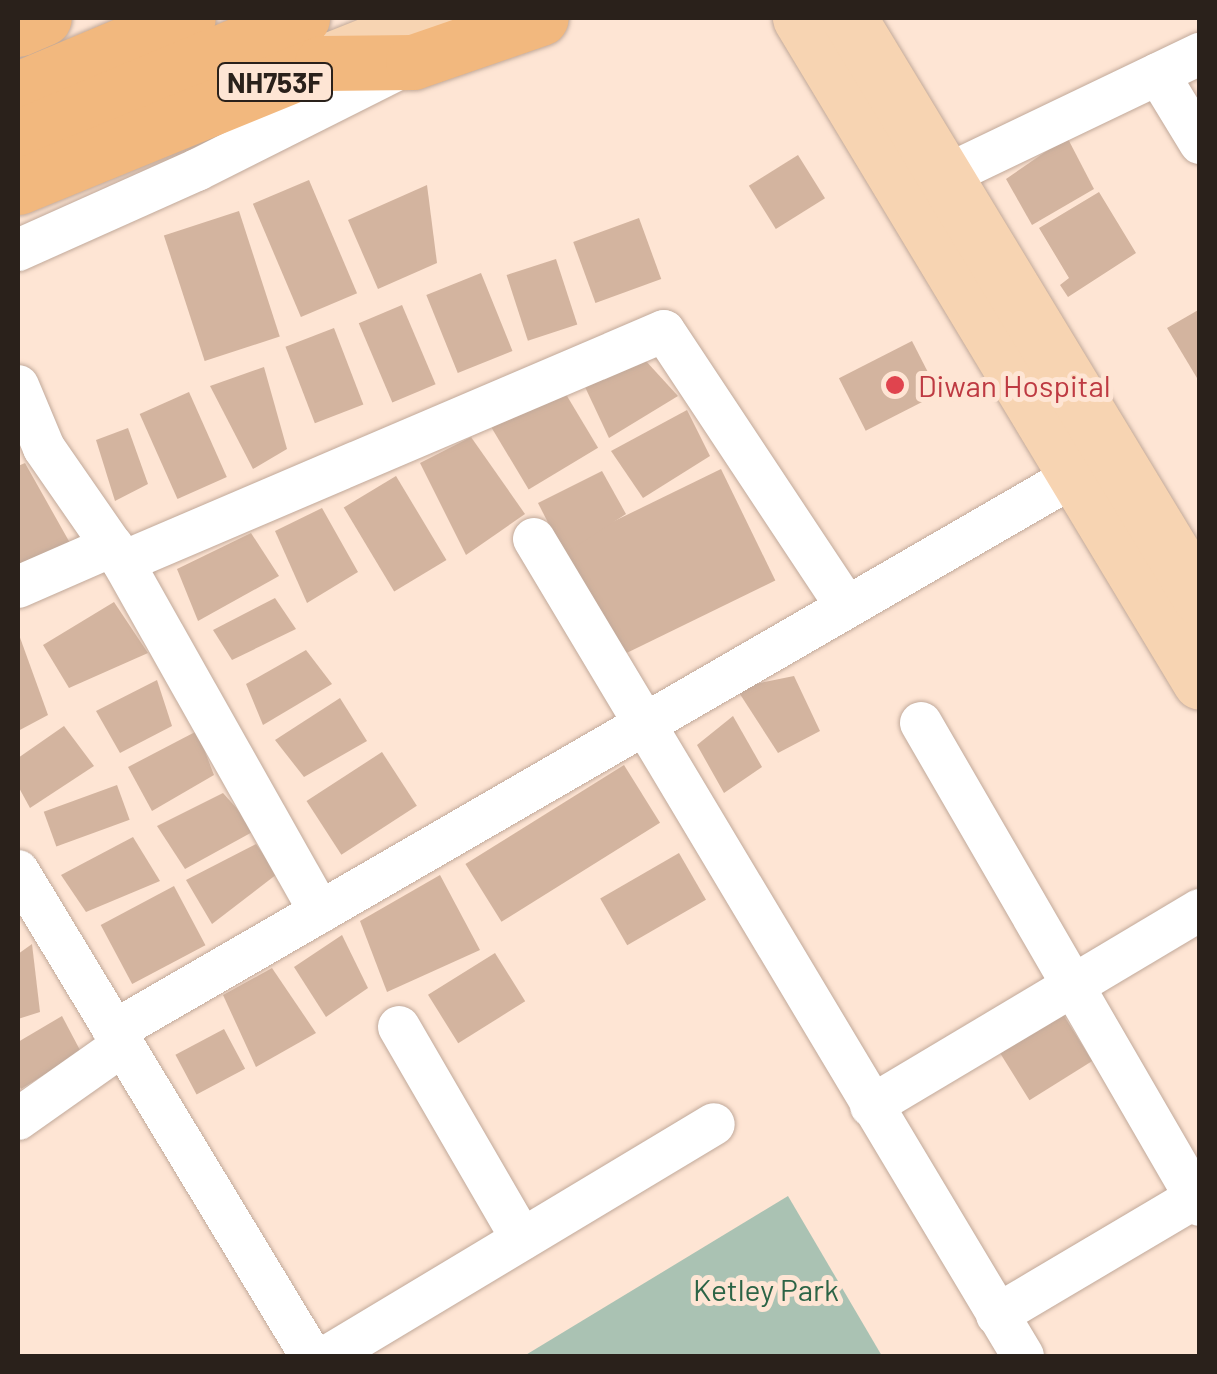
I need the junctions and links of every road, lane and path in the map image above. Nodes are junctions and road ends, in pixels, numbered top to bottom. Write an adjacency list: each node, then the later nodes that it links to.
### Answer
1 (44, 18): 6 (highway)
2 (188, 18): 11 (highway)
3 (541, 18): 8 (highway, NH753F)
4 (800, 18): 18 (main road)
5 (850, 18): 14 (main road)
6 (18, 29)
7 (312, 40): 8 (highway, NH753F); 12 (highway); 15 (highway, NH753F)
8 (424, 40): 16 (street)
9 (1200, 54): 10 (street)
10 (1158, 74): 13 (street); 14 (street)
11 (18, 90)
12 (18, 138)
13 (1200, 143)
14 (945, 176): 22 (main road)
15 (18, 187)
16 (18, 250)
17 (18, 386): 20 (street)
18 (1074, 476): 23 (street); 24 (main road)
19 (534, 539): 26 (street)
20 (117, 554): 21 (street); 23 (street); 29 (street)
21 (18, 587)
22 (1200, 598)
23 (846, 608): 26 (street)
24 (1200, 682)
25 (921, 723): 30 (street)
26 (642, 726): 29 (street); 33 (street)
27 (18, 871): 32 (street)
28 (1200, 910): 30 (street)
29 (320, 912): 32 (street)
30 (1072, 984): 33 (street); 36 (street)
31 (399, 1027): 37 (street)
32 (119, 1038): 34 (street); 39 (street)
33 (871, 1106): 38 (street)
34 (18, 1119)
35 (714, 1124): 37 (street)
36 (1197, 1202): 38 (street)
37 (522, 1239): 40 (street)
38 (997, 1315): 41 (street)
39 (311, 1356)
40 (328, 1356)
41 (1022, 1356)

